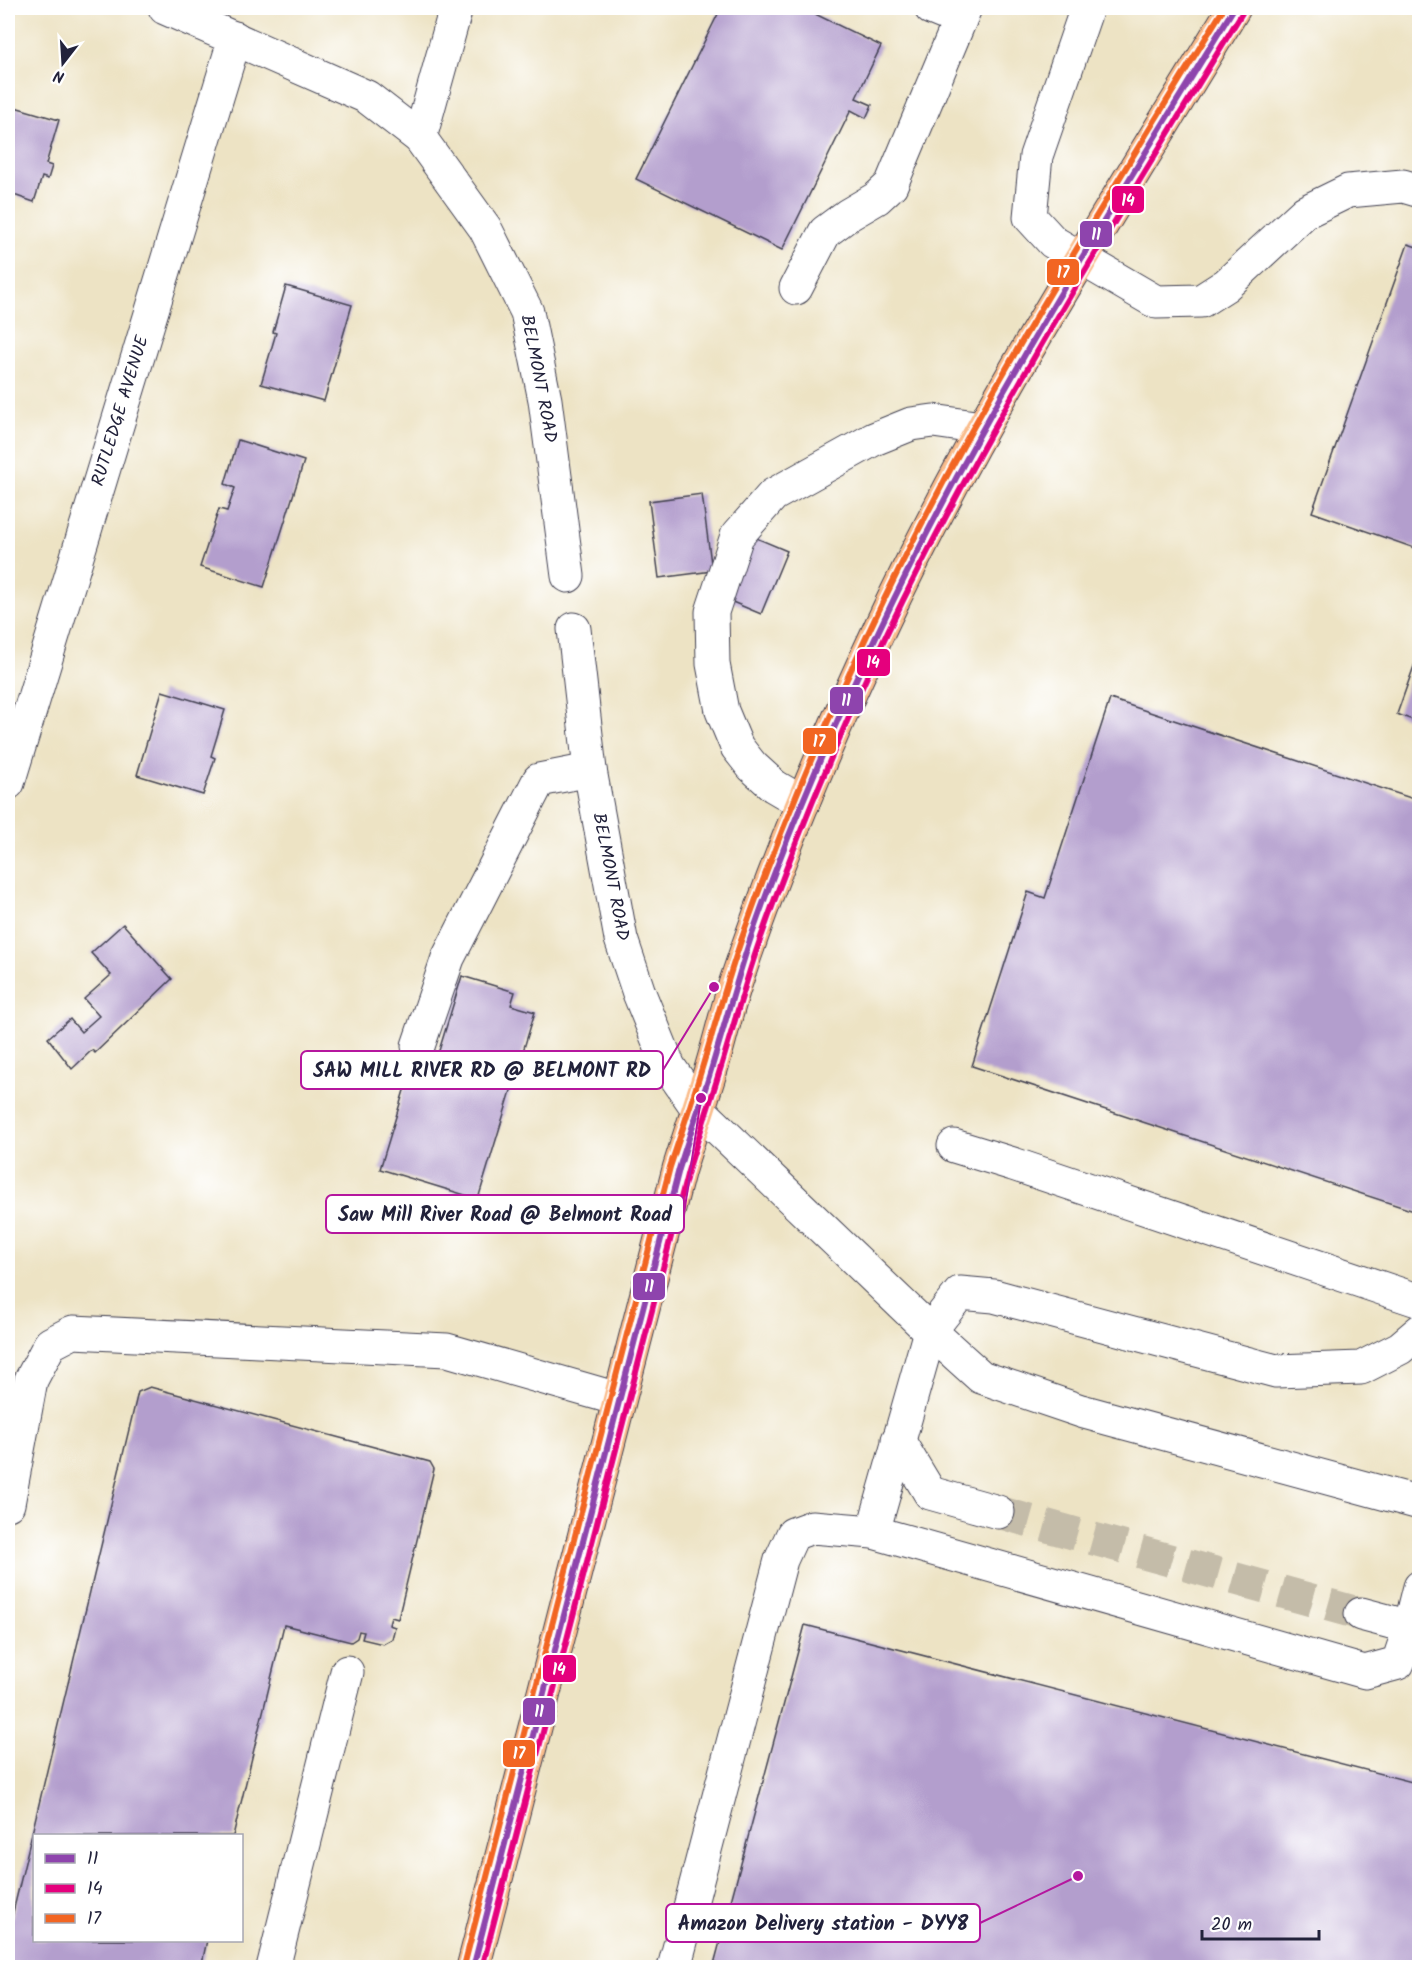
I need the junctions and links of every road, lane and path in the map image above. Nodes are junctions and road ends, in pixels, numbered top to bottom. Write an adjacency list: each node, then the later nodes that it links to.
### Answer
1 (165, 8): 6 (street, BELMONT ROAD)
2 (456, 8): 7 (street)
3 (1087, 8): 9 (street)
4 (1234, 8): 9 (main road)
5 (952, 12): 10 (street)
6 (235, 38): 7 (street, BELMONT ROAD); 15 (street, RUTLEDGE AVENUE)
7 (420, 138): 12 (street, BELMONT ROAD)
8 (1419, 191): 9 (street)
9 (1082, 260): 11 (main road)
10 (796, 288)
11 (982, 428): 16 (main road); 16 (street)
12 (568, 576)
13 (574, 629): 14 (street, BELMONT ROAD)
14 (590, 770): 17 (street); 18 (street, BELMONT ROAD)
15 (8, 783)
16 (803, 802): 18 (main road)
17 (418, 1046)
18 (698, 1109): 21 (street, BELMONT ROAD); 23 (main road)
19 (954, 1146): 20 (street)
20 (1419, 1301)
21 (930, 1331): 22 (street); 24 (street); 26 (street, BELMONT ROAD)
22 (1419, 1331)
23 (618, 1400): 25 (street); 34 (main road)
24 (898, 1440): 27 (street); 28 (street)
25 (8, 1503)
26 (1419, 1503)
27 (998, 1512)
28 (873, 1532): 31 (street); 35 (street)
29 (1419, 1587): 31 (street)
30 (1361, 1614): 31 (street)
31 (1410, 1627)
32 (347, 1672): 33 (street)
33 (273, 1968)
34 (473, 1968)
35 (674, 1968)

